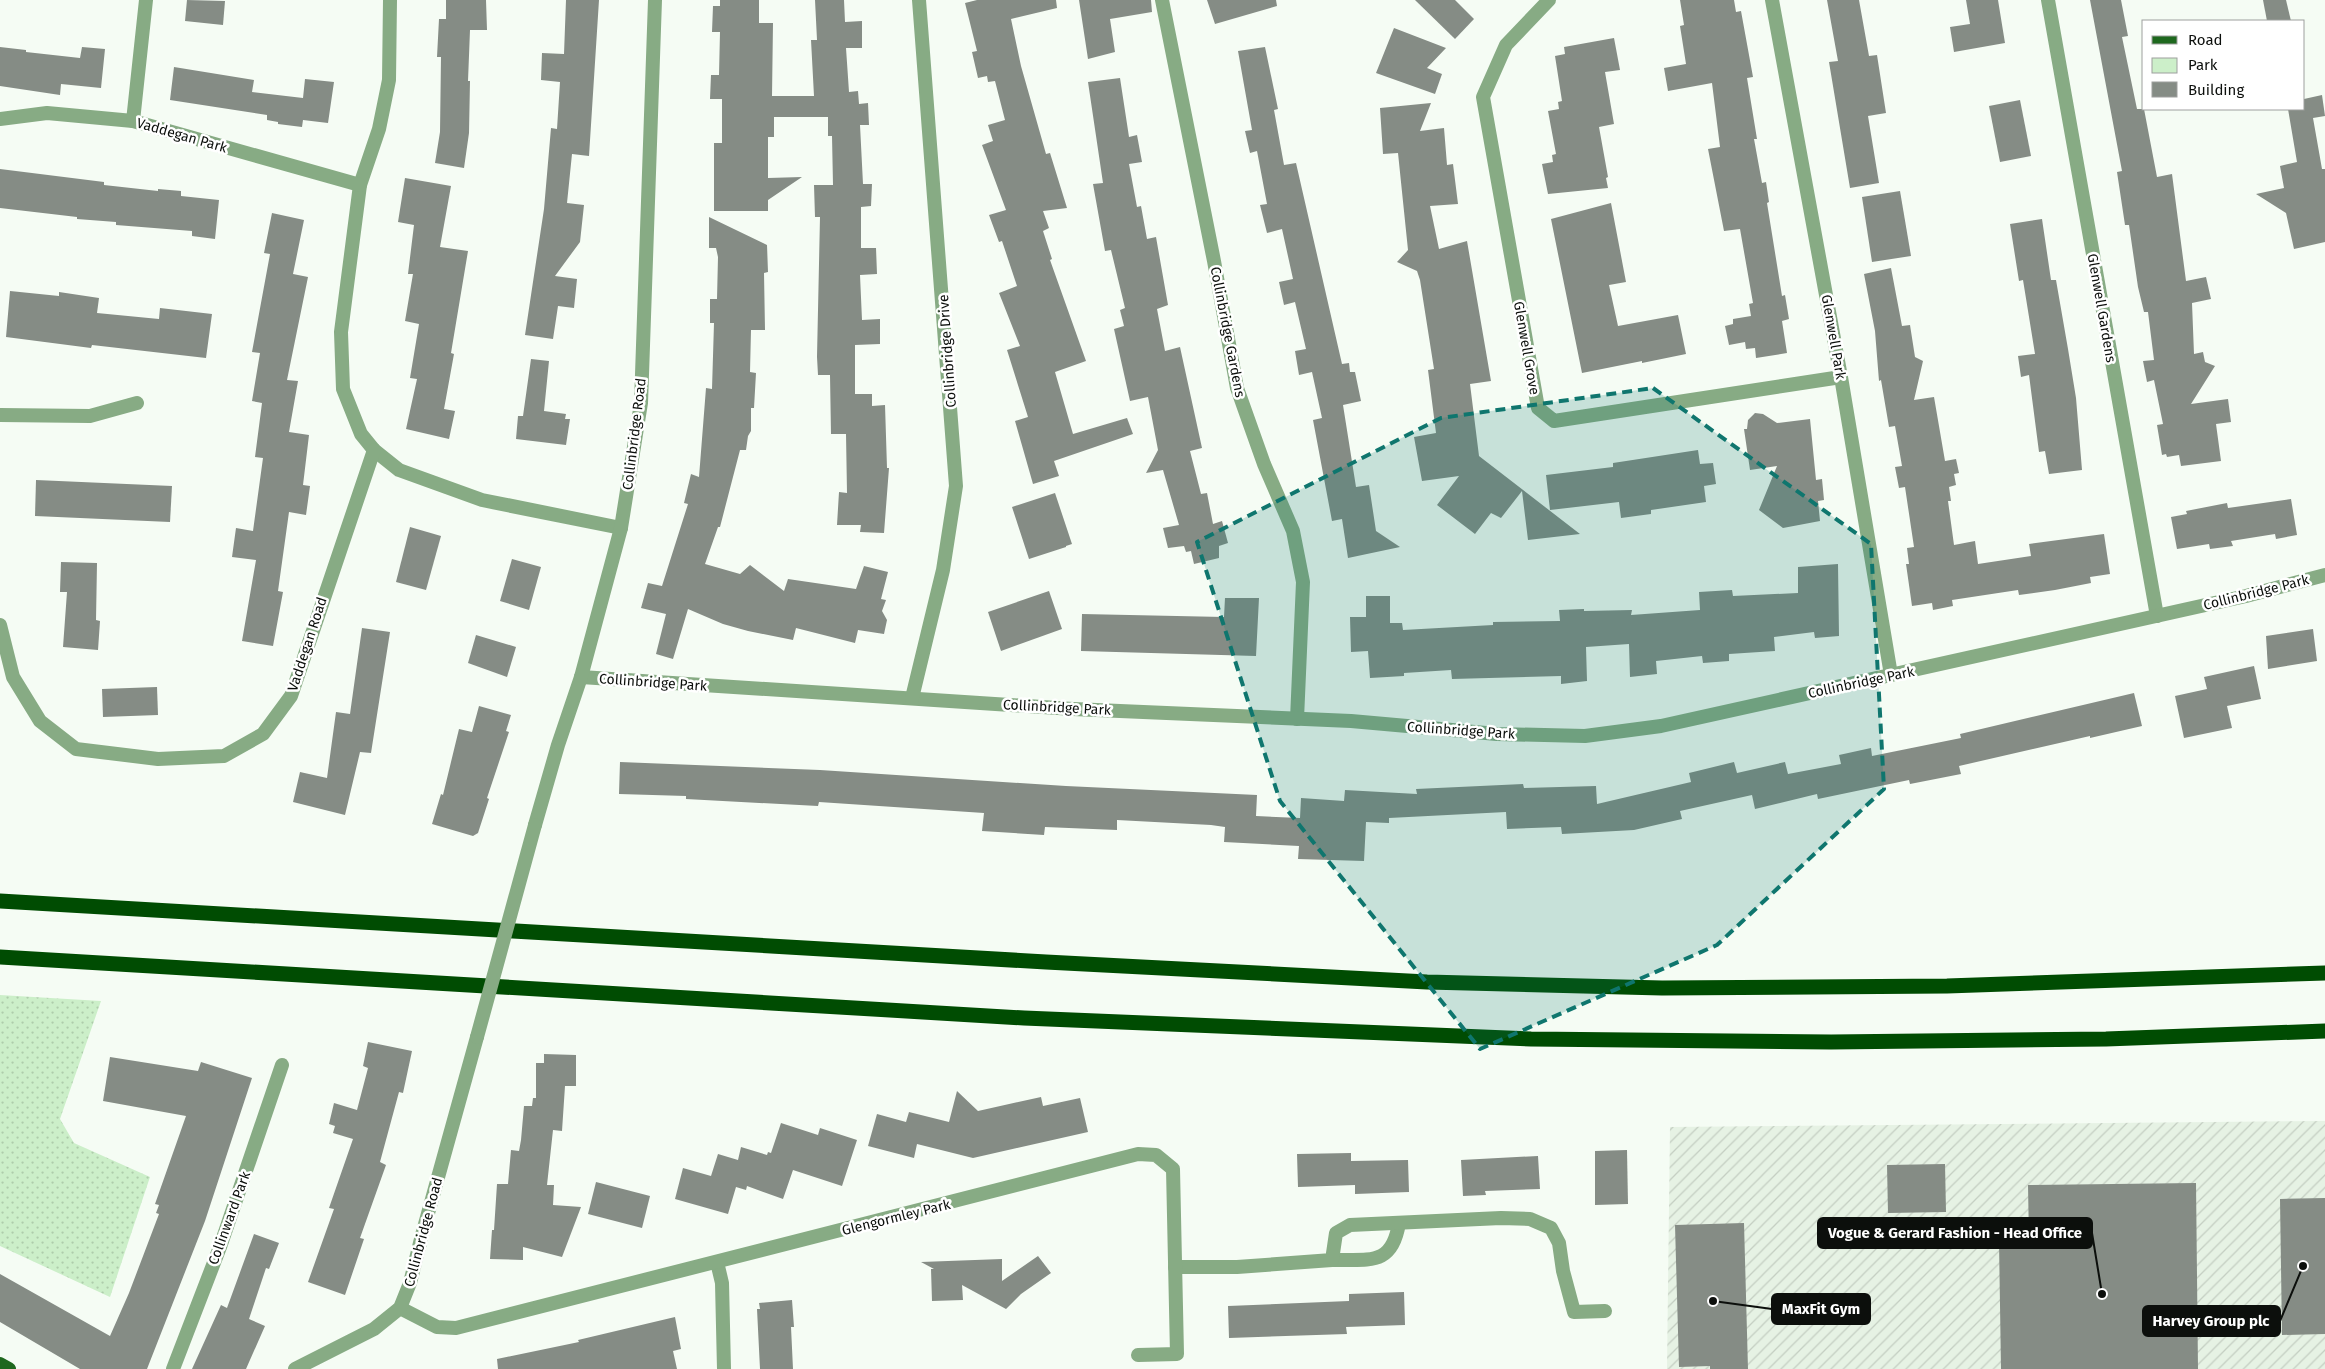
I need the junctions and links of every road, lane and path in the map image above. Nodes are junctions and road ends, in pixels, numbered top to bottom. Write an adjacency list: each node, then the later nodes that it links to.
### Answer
1 (146, 0): 10 (street)
2 (390, 0): 11 (street)
3 (655, 0): 16 (street, Collinbridge Road)
4 (919, 0): 22 (street, Collinbridge Drive)
5 (1162, 0): 23 (street, Collinbridge Gardens)
6 (1548, 0): 12 (street, Glenwell Grove)
7 (1772, 0): 12 (street, Glenwell Park)
8 (2048, 0): 18 (street, Glenwell Gardens)
9 (0, 118): 10 (street, Vaddegan Park)
10 (134, 121): 11 (street, Vaddegan Park)
11 (360, 185): 15 (street)
12 (1841, 377): 20 (street, Glenwell Park)
13 (137, 403): 14 (street)
14 (0, 415)
15 (374, 450): 16 (street); 19 (street, Vaddegan Road)
16 (621, 528): 21 (street, Collinbridge Road)
17 (2325, 575): 18 (street, Collinbridge Park)
18 (2157, 616): 20 (street, Collinbridge Park)
19 (0, 625)
20 (1891, 675): 23 (street, Collinbridge Park)
21 (582, 677): 22 (street, Collinbridge Park); 33 (street, Collinbridge Road, bridge)
22 (912, 698): 23 (street, Collinbridge Park)
23 (1297, 719)
24 (0, 900): 26 (highway)
25 (0, 957): 27 (highway)
26 (2325, 974)
27 (2325, 1031)
28 (282, 1065): 38 (street, Collinward Park)
29 (1399, 1223): 30 (street); 30 (street); 34 (street)
30 (1332, 1260): 32 (street)
31 (717, 1262): 32 (street, Glengormley Park); 33 (street, Glengormley Park); 40 (street)
32 (1175, 1267): 35 (street, Glengormley Park)
33 (400, 1308): 39 (street, Collinbridge Road)
34 (1605, 1311)
35 (1138, 1355)
36 (0, 1364): 37 (main road)
37 (9, 1369)
38 (173, 1369)
39 (294, 1369)
40 (724, 1369)

